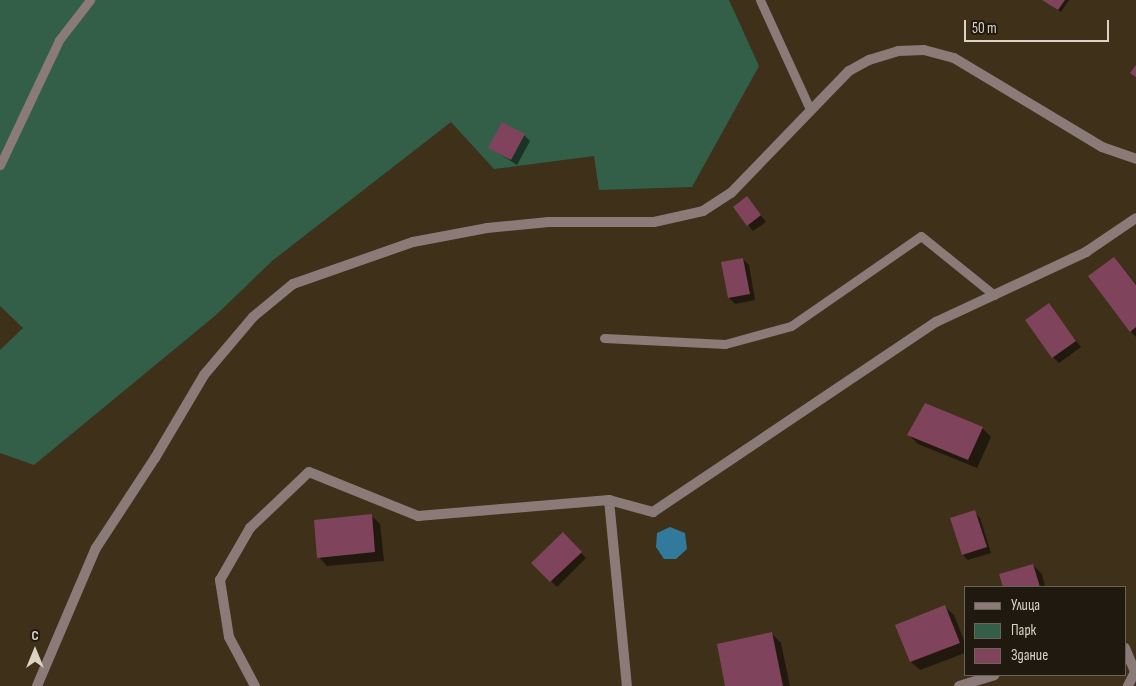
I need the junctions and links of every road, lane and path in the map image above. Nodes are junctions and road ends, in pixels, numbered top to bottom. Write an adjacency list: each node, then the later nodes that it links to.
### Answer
1 (90, 0): 5 (lane)
2 (760, 0): 3 (lane)
3 (810, 109): 4 (street); 12 (street)
4 (1136, 159)
5 (0, 165)
6 (1136, 218): 7 (street)
7 (994, 295): 8 (lane); 9 (street)
8 (604, 338)
9 (609, 500): 13 (street); 14 (street)
10 (1126, 650): 16 (street)
11 (991, 676): 15 (street)
12 (37, 686)
13 (254, 686)
14 (627, 686)
15 (959, 686)
16 (1128, 686)

